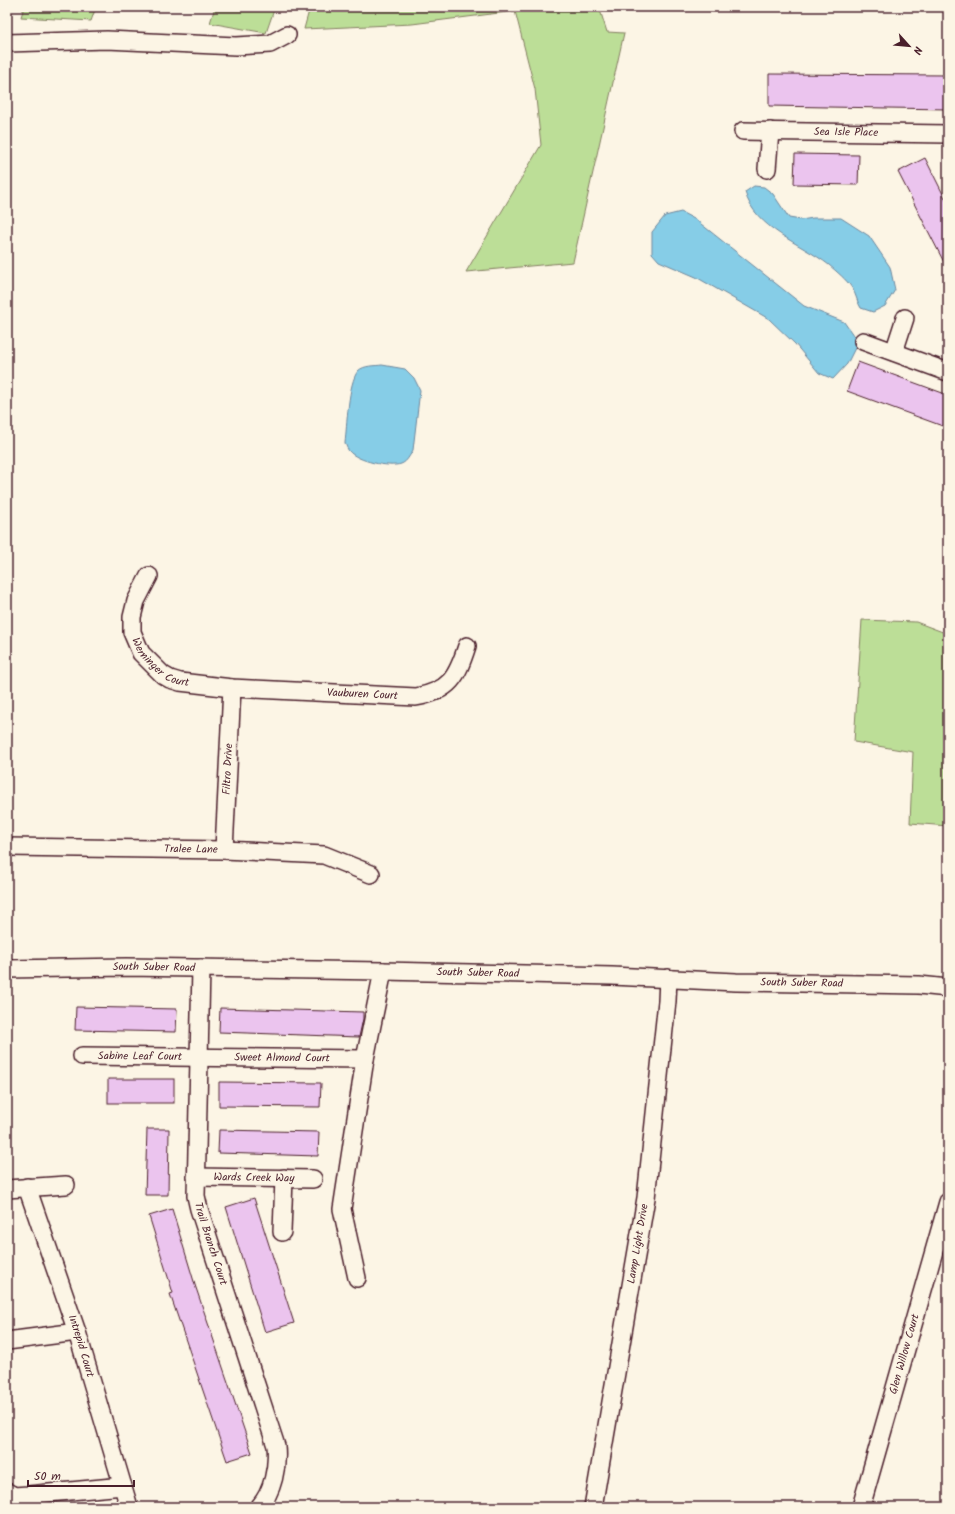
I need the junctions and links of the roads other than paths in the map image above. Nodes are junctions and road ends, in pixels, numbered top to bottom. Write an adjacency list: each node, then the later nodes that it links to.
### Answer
1 (287, 35): 2 (street)
2 (7, 43)
3 (743, 130): 4 (street, Sea Isle Place)
4 (770, 131): 5 (street, Sea Isle Place); 6 (street)
5 (948, 134)
6 (767, 169)
7 (905, 318): 9 (street)
8 (863, 341): 9 (street)
9 (894, 352): 10 (street)
10 (948, 372)
11 (149, 576): 13 (street, Werninger Court)
12 (467, 646): 13 (street, Vauburen Court)
13 (232, 688): 15 (street, Filtro Drive)
14 (7, 847): 15 (street, Tralee Lane)
15 (224, 850): 16 (street, Tralee Lane)
16 (371, 874)
17 (200, 968): 18 (street, South Suber Road); 19 (street, South Suber Road); 23 (street, Trail Branch Court)
18 (7, 969)
19 (383, 971): 20 (street, South Suber Road); 24 (street)
20 (668, 978): 21 (street, South Suber Road); 40 (street, Lamp Light Drive)
21 (948, 988)
22 (82, 1056): 23 (street, Sabine Leaf Court)
23 (199, 1058): 24 (street, Sweet Almond Court); 25 (street, Trail Branch Court)
24 (365, 1059): 33 (street)
25 (196, 1177): 26 (street, Wards Creek Way); 39 (street, Trail Branch Court)
26 (284, 1178): 27 (street, Wards Creek Way); 32 (street)
27 (313, 1179)
28 (66, 1185): 29 (street)
29 (28, 1187): 30 (street); 34 (street, Intrepid Court)
30 (7, 1189)
31 (948, 1202): 41 (street, Glen Willow Court)
32 (282, 1232)
33 (357, 1278)
34 (78, 1332): 35 (street); 36 (street, Intrepid Court)
35 (7, 1341)
36 (123, 1486): 37 (street); 38 (street, Intrepid Court)
37 (7, 1492)
38 (129, 1507)
39 (259, 1507)
40 (593, 1507)
41 (861, 1507)

